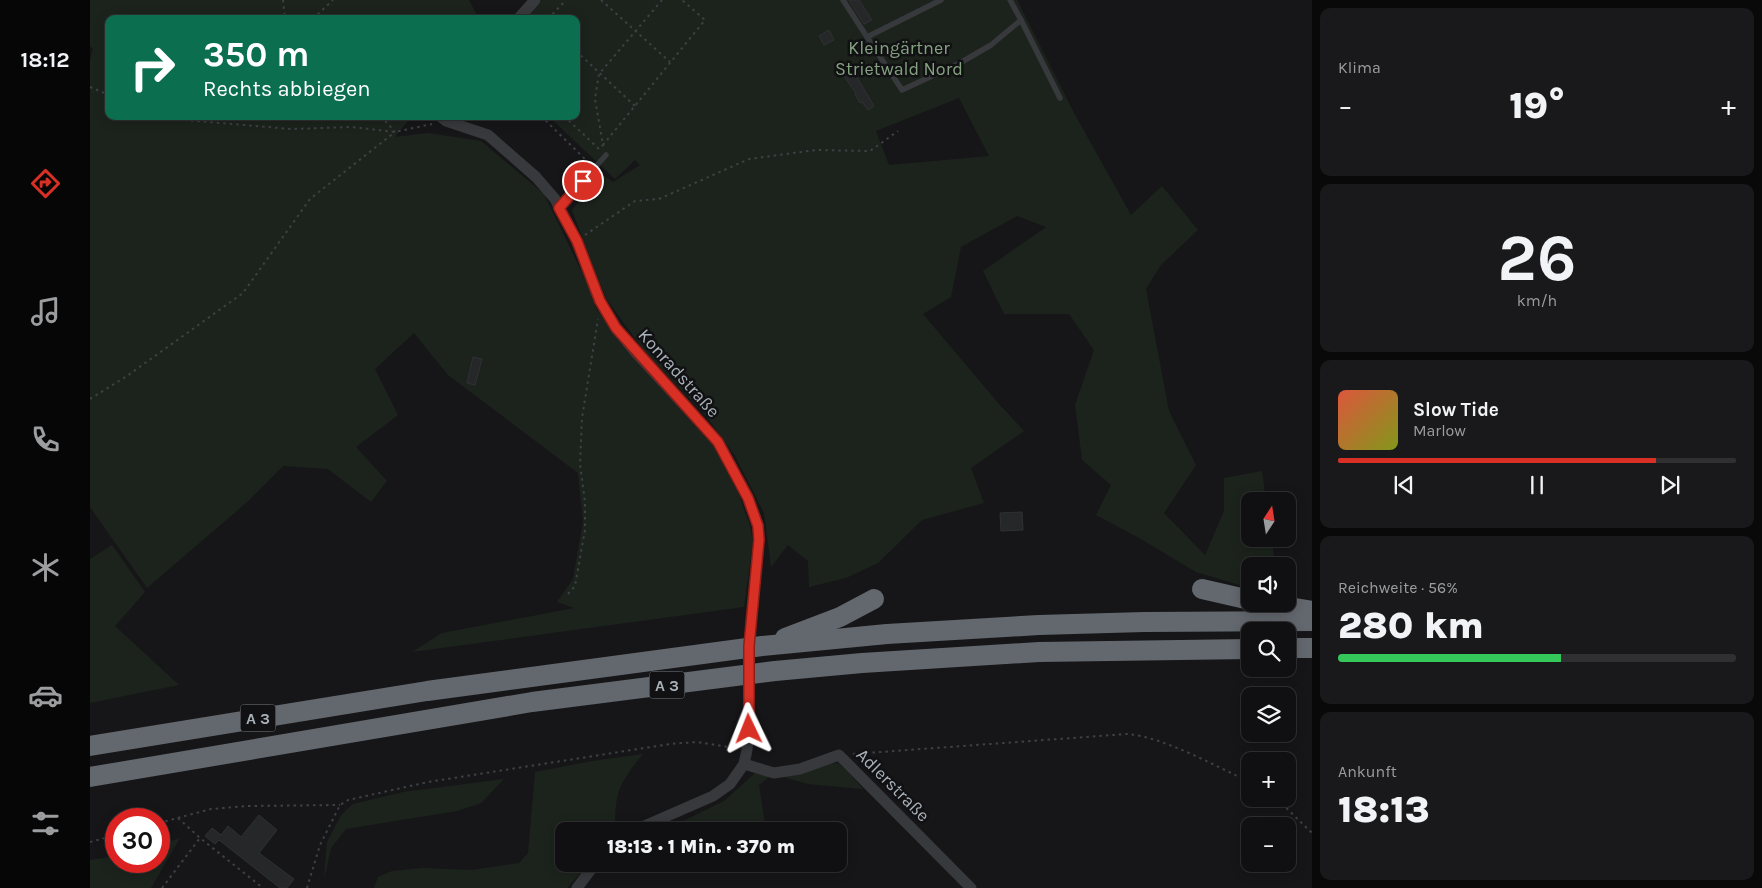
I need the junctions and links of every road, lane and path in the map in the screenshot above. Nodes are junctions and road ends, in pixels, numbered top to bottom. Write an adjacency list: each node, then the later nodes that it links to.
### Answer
1 (283, 0): 11 (path)
2 (333, 0): 12 (path)
3 (535, 0): 13 (street)
4 (566, 0): 14 (path)
5 (601, 0): 16 (path)
6 (662, 0): 16 (path)
7 (682, 0): 19 (path)
8 (843, 0): 17 (lane)
9 (942, 0): 17 (lane)
10 (1010, 0): 15 (lane)
11 (285, 15)
12 (317, 15)
13 (522, 15)
14 (552, 15)
15 (1021, 20): 17 (lane); 23 (lane)
16 (635, 32): 19 (path); 20 (path)
17 (867, 37)
18 (580, 56): 20 (path)
19 (670, 63): 24 (path)
20 (599, 74): 24 (path); 33 (path)
21 (90, 87): 22 (path)
22 (105, 93)
23 (1060, 98)
24 (635, 106): 33 (path)
25 (185, 120): 32 (path)
26 (384, 120): 32 (path)
27 (439, 120): 32 (path)
28 (446, 120): 36 (street, Konradstraße)
29 (545, 120): 35 (path)
30 (568, 120): 33 (path)
31 (898, 131): 37 (path)
32 (395, 132): 39 (path)
33 (603, 145)
34 (606, 155): 35 (lane)
35 (594, 168): 36 (lane)
36 (559, 208): 37 (street, Konradstraße)
37 (577, 241): 38 (street, Konradstraße)
38 (600, 301): 41 (path); 52 (street, Konradstraße)
39 (90, 399)
40 (1202, 589): 42 (highway)
41 (568, 594)
42 (1241, 598)
43 (874, 599): 47 (highway)
44 (1296, 608): 45 (highway)
45 (1312, 611)
46 (1312, 621): 47 (highway, A 3)
47 (762, 646): 51 (highway, A 3)
48 (1241, 648): 55 (highway, A 3)
49 (1296, 648): 50 (highway)
50 (1312, 648)
51 (90, 746)
52 (747, 750): 54 (street, Konradstraße); 57 (path)
53 (839, 755): 54 (street, Adlerstraße); 56 (path); 71 (street, Adlerstraße)
54 (744, 764): 61 (street, Konradstraße)
55 (90, 777)
56 (1241, 778)
57 (340, 805): 59 (path); 69 (path)
58 (1285, 807): 62 (path)
59 (178, 817): 60 (path); 64 (path)
60 (170, 820)
61 (654, 822)
62 (1312, 833)
63 (105, 838): 65 (path)
64 (200, 838): 67 (path); 68 (path)
65 (91, 842)
66 (589, 872): 70 (street)
67 (162, 888)
68 (263, 888)
69 (307, 888)
70 (576, 888)
71 (971, 888)

